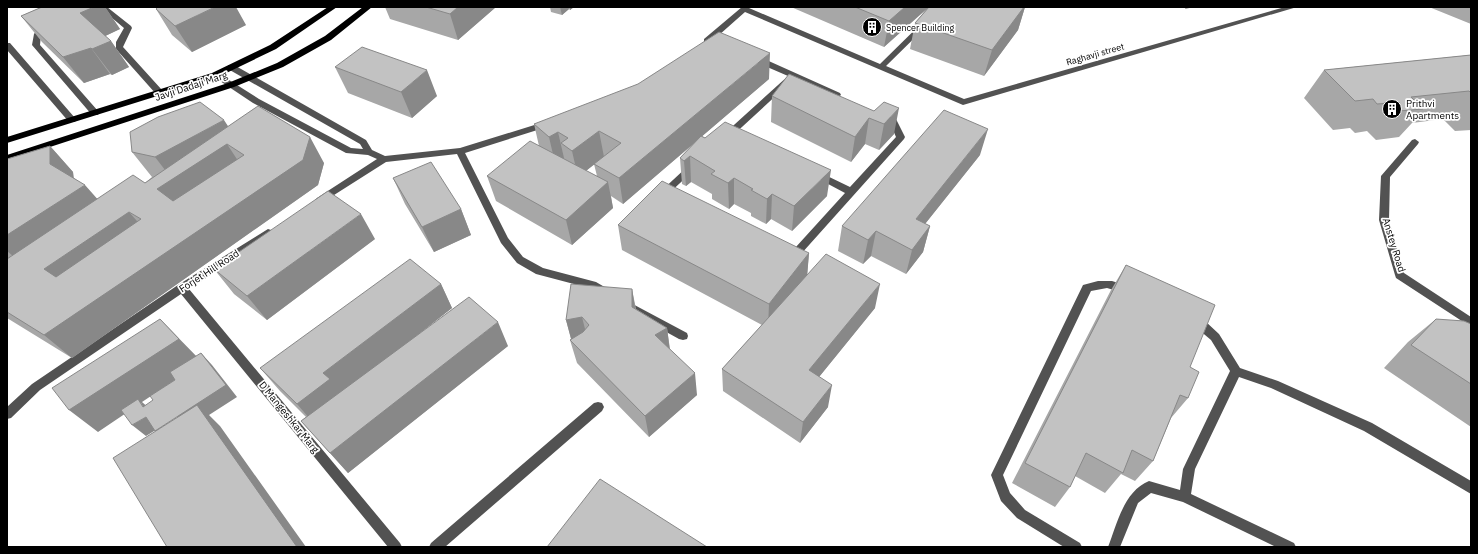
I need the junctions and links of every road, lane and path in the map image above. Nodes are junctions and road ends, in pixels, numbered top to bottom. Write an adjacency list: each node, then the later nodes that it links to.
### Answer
1 (103, 7): 19 (street)
2 (333, 7): 14 (main road, Javji Dadaji Marg)
3 (368, 7): 17 (main road, Javji Dadaji Marg)
4 (942, 7): 13 (street)
5 (1293, 7): 13 (street, Raghavji street)
6 (745, 8): 8 (street); 13 (street)
7 (52, 21): 21 (street)
8 (711, 38): 9 (street); 11 (street)
9 (722, 43)
10 (7, 45): 23 (street)
11 (699, 48)
12 (748, 55): 16 (street)
13 (881, 67)
14 (231, 68): 15 (main road, Javji Dadaji Marg); 17 (street)
15 (215, 75): 18 (street); 19 (main road, Javji Dadaji Marg)
16 (794, 75): 20 (street); 29 (street)
17 (249, 78): 18 (main road, Javji Dadaji Marg); 25 (street)
18 (231, 85): 27 (street); 32 (main road, Javji Dadaji Marg)
19 (159, 92): 21 (main road, Javji Dadaji Marg)
20 (844, 98)
21 (95, 113): 23 (main road, Javji Dadaji Marg)
22 (880, 115): 36 (street)
23 (72, 120): 26 (main road, Javji Dadaji Marg)
24 (553, 122): 30 (street)
25 (344, 131): 27 (street); 31 (street)
26 (7, 140)
27 (330, 141): 31 (street)
28 (1415, 142): 44 (street, Anstey Road)
29 (720, 143)
30 (460, 151): 33 (street); 45 (street)
31 (369, 152): 33 (street)
32 (7, 158)
33 (384, 159): 38 (street)
34 (697, 163): 37 (street)
35 (809, 171): 36 (street)
36 (852, 192): 40 (street)
37 (669, 198)
38 (310, 206)
39 (276, 228): 41 (street, Forjet Hill Road)
40 (777, 254)
41 (182, 288): 48 (street, Forjet Hill Road); 51 (street, D Mangeshkar Marg)
42 (1140, 296): 53 (street)
43 (1187, 317): 46 (street)
44 (1471, 323)
45 (683, 336)
46 (1236, 371): 49 (street); 50 (street)
47 (598, 407): 52 (street)
48 (7, 414)
49 (1471, 488)
50 (1185, 497): 54 (street); 55 (street)
51 (396, 547)
52 (435, 547)
53 (1076, 547)
54 (1114, 547)
55 (1290, 547)

